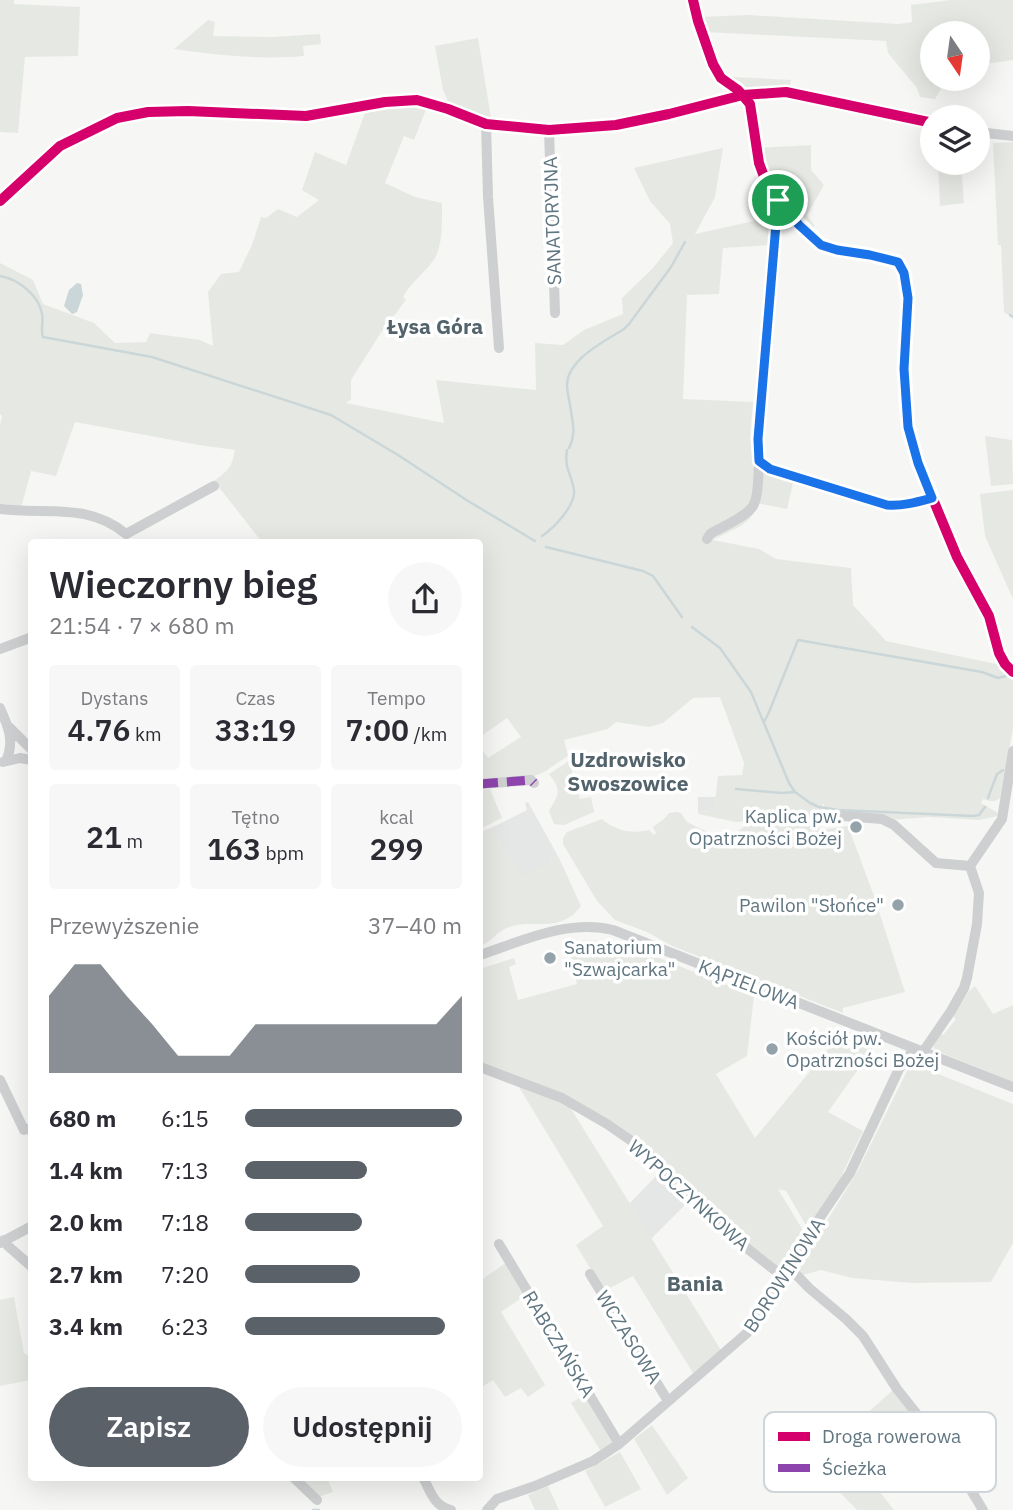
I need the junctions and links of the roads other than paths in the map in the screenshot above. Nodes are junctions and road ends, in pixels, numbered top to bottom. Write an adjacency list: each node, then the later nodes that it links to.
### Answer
1 (693, 0): 2 (street)
2 (743, 96): 3 (street); 5 (street); 8 (street)
3 (920, 120)
4 (486, 124): 5 (street); 9 (street); 11 (street)
5 (548, 130): 10 (street, SANATORYJNA)
6 (990, 133): 7 (street)
7 (1013, 136)
8 (778, 200): 12 (street); 14 (street)
9 (0, 201)
10 (555, 313)
11 (499, 348)
12 (759, 461): 14 (street); 16 (street)
13 (214, 486): 15 (street)
14 (932, 498): 19 (street)
15 (0, 509)
16 (707, 539)
17 (28, 638): 18 (street)
18 (0, 649)
19 (1013, 672)
20 (0, 708): 21 (street)
21 (8, 726): 22 (street); 25 (street)
22 (28, 746)
23 (1013, 751): 29 (street)
24 (28, 759): 25 (street)
25 (3, 762)
26 (534, 783): 27 (street)
27 (483, 784)
28 (818, 818): 29 (street)
29 (970, 866): 31 (street, BOROWINOWA)
30 (483, 954): 31 (street, KĄPIELOWA)
31 (918, 1050): 34 (street, KĄPIELOWA); 40 (street, BOROWINOWA)
32 (483, 1068): 40 (street, WYPOCZYNKOWA)
33 (0, 1080): 35 (street)
34 (1013, 1087)
35 (28, 1129)
36 (28, 1228): 37 (street)
37 (2, 1242): 39 (street)
38 (499, 1244): 44 (street, RABCZAŃSKA)
39 (28, 1264)
40 (784, 1270): 42 (street, BOROWINOWA); 43 (street, WYPOCZYNKOWA)
41 (590, 1274): 42 (street, WCZASOWA)
42 (668, 1401): 44 (street, BOROWINOWA)
43 (915, 1412)
44 (619, 1444): 50 (street, BOROWINOWA)
45 (297, 1481): 48 (street)
46 (425, 1481): 49 (street)
47 (972, 1492): 51 (street, WYPOCZYNKOWA)
48 (317, 1500)
49 (450, 1510)
50 (487, 1510)
51 (982, 1510)

